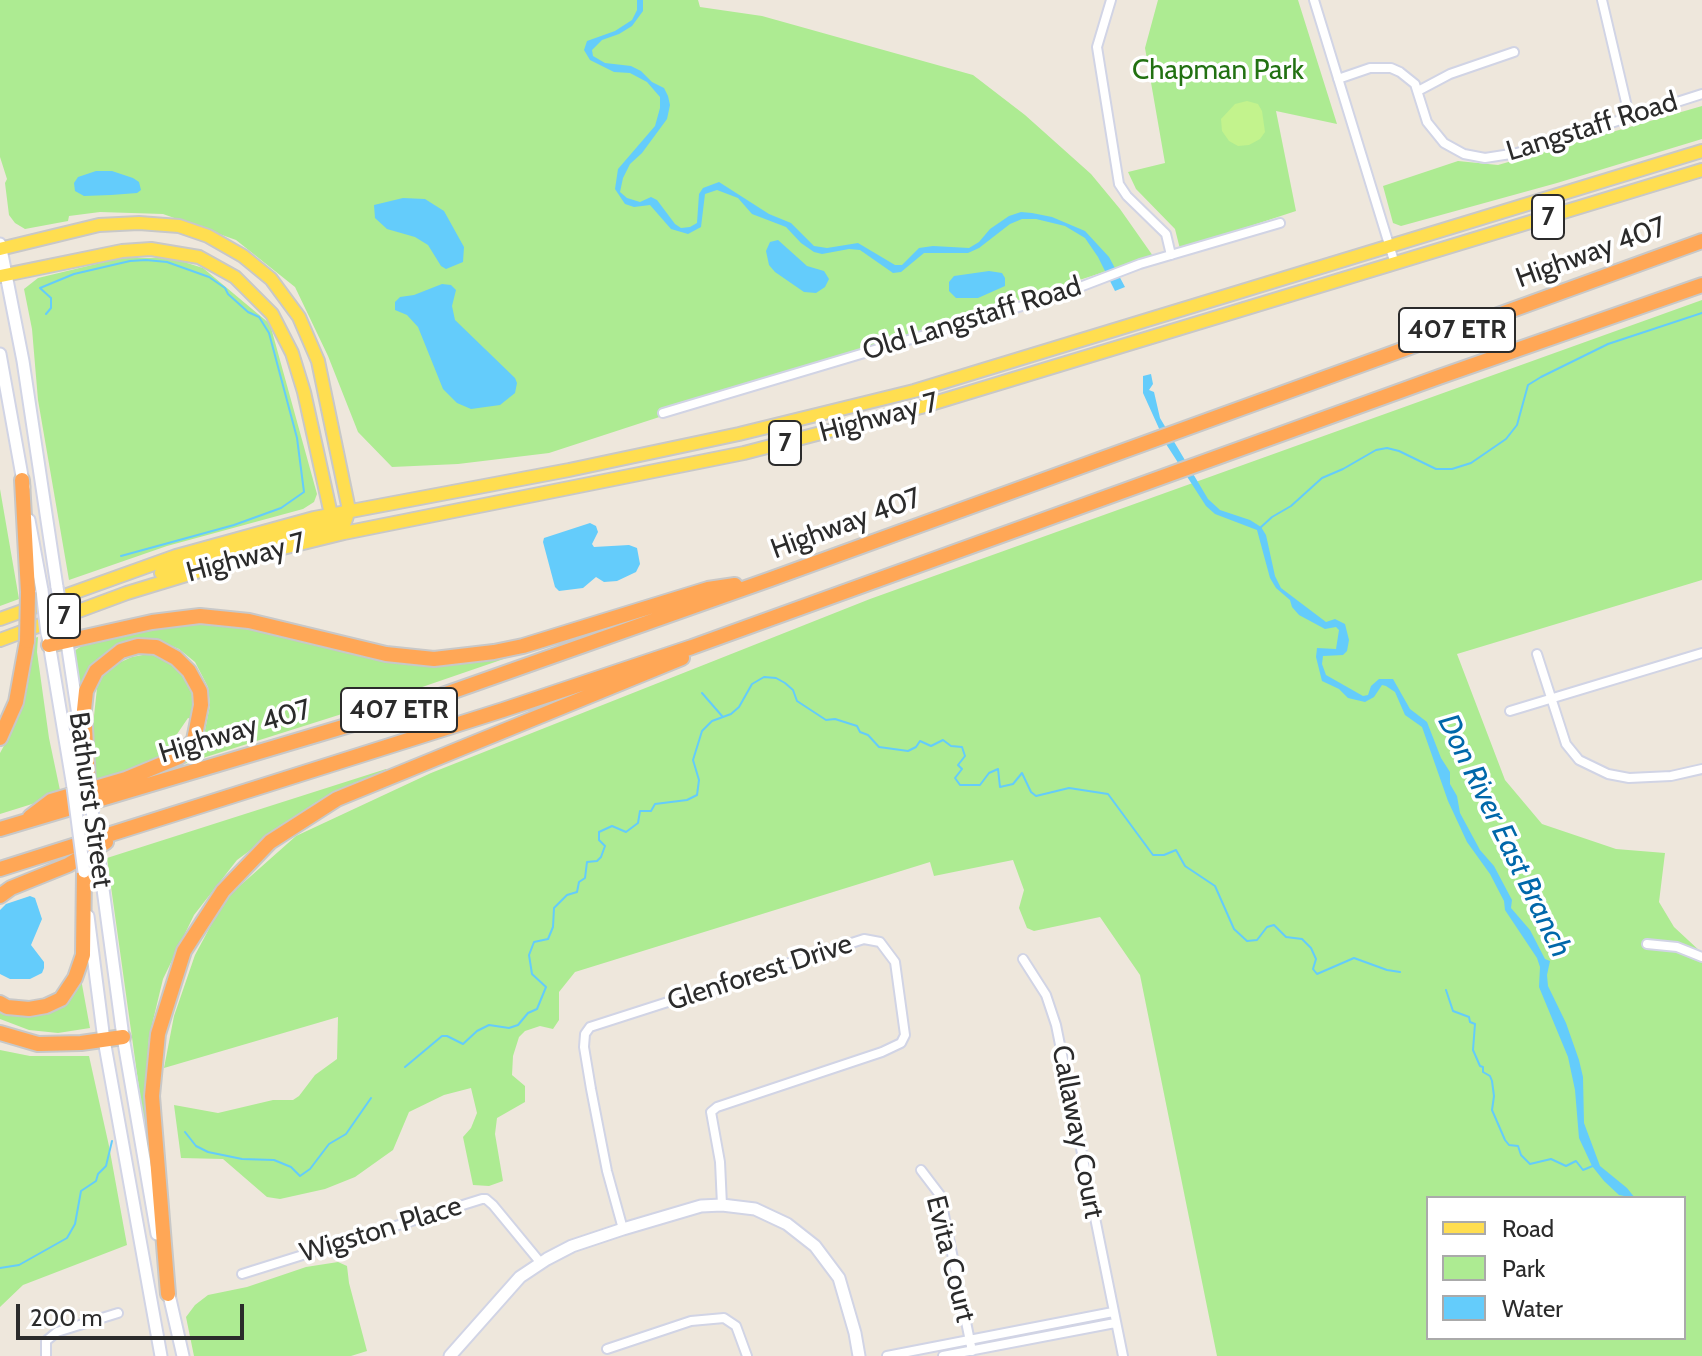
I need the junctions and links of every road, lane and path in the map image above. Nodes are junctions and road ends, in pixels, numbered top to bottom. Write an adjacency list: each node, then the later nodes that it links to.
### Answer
1 (1111, 0): 15 (street)
2 (1314, 0): 5 (street)
3 (1602, 0): 8 (street)
4 (1514, 52): 6 (street)
5 (1338, 79): 6 (street); 13 (street)
6 (1418, 91): 8 (street, Langstaff Road)
7 (1702, 94): 8 (street, Langstaff Road)
8 (1629, 115)
9 (1702, 151): 13 (main road, Highway 7 / 7)
10 (1702, 170): 16 (main road, Highway 7 / 7)
11 (1280, 223): 15 (street, Old Langstaff Road)
12 (1702, 241): 24 (highway, Highway 407 / 407 ETR)
13 (1390, 245): 16 (street); 22 (main road, Highway 7 / 7)
14 (0, 247): 17 (main road, Bathurst Street); 22 (main road)
15 (1171, 255): 20 (street, Old Langstaff Road)
16 (1395, 264): 23 (main road, Highway 7 / 7)
17 (3, 276): 23 (main road); 28 (main road, Bathurst Street, bridge)
18 (1702, 285): 27 (highway, 407 ETR)
19 (0, 354): 21 (main road)
20 (663, 413)
21 (22, 480): 25 (highway)
22 (349, 510): 23 (main road)
23 (336, 524): 26 (main road, Highway 7 / 7); 29 (main road, 7)
24 (771, 579): 28 (highway); 38 (highway, Highway 407 / 407 ETR)
25 (35, 591): 30 (main road, Bathurst Street, bridge); 35 (highway, bridge)
26 (0, 619)
27 (750, 626): 40 (highway, 407 ETR); 56 (highway)
28 (66, 635): 30 (highway); 37 (main road, Bathurst Street)
29 (0, 640)
30 (48, 640): 37 (main road, Bathurst Street)
31 (1702, 653): 33 (street)
32 (1537, 654): 33 (street)
33 (1552, 699): 34 (street); 36 (street)
34 (1510, 711)
35 (0, 738)
36 (1702, 769)
37 (80, 784): 38 (highway); 42 (main road, Bathurst Street, bridge); 49 (main road, Bathurst Street, bridge)
38 (21, 823): 39 (highway, Highway 407 / 407 ETR)
39 (0, 829)
40 (124, 831): 41 (highway, 407 ETR); 43 (highway)
41 (0, 869)
42 (84, 872): 47 (highway); 50 (main road, Bathurst Street)
43 (0, 896)
44 (1647, 944): 45 (street)
45 (1702, 957)
46 (1023, 959): 57 (street, Callaway Court)
47 (0, 1003)
48 (0, 1033): 50 (highway)
49 (123, 1037): 50 (highway); 56 (main road, Bathurst Street)
50 (104, 1040): 65 (main road, Bathurst Street)
51 (921, 1170): 60 (street, Evita Court)
52 (722, 1205): 53 (main road); 53 (street, Glenforest Drive); 68 (main road)
53 (623, 1229): 54 (main road)
54 (540, 1262): 55 (street, Wigston Place); 63 (main road)
55 (242, 1274)
56 (168, 1294): 66 (main road, Bathurst Street)
57 (1113, 1312): 59 (street, Callaway Court); 60 (street)
58 (118, 1313): 64 (street)
59 (1115, 1323): 62 (street); 71 (street, Callaway Court)
60 (969, 1339): 62 (street, Evita Court); 69 (street)
61 (607, 1349): 67 (street)
62 (972, 1351): 70 (street)
63 (456, 1354)
64 (46, 1356)
65 (161, 1356)
66 (183, 1356)
67 (747, 1356)
68 (859, 1356)
69 (887, 1356)
70 (943, 1356)
71 (1123, 1356)

